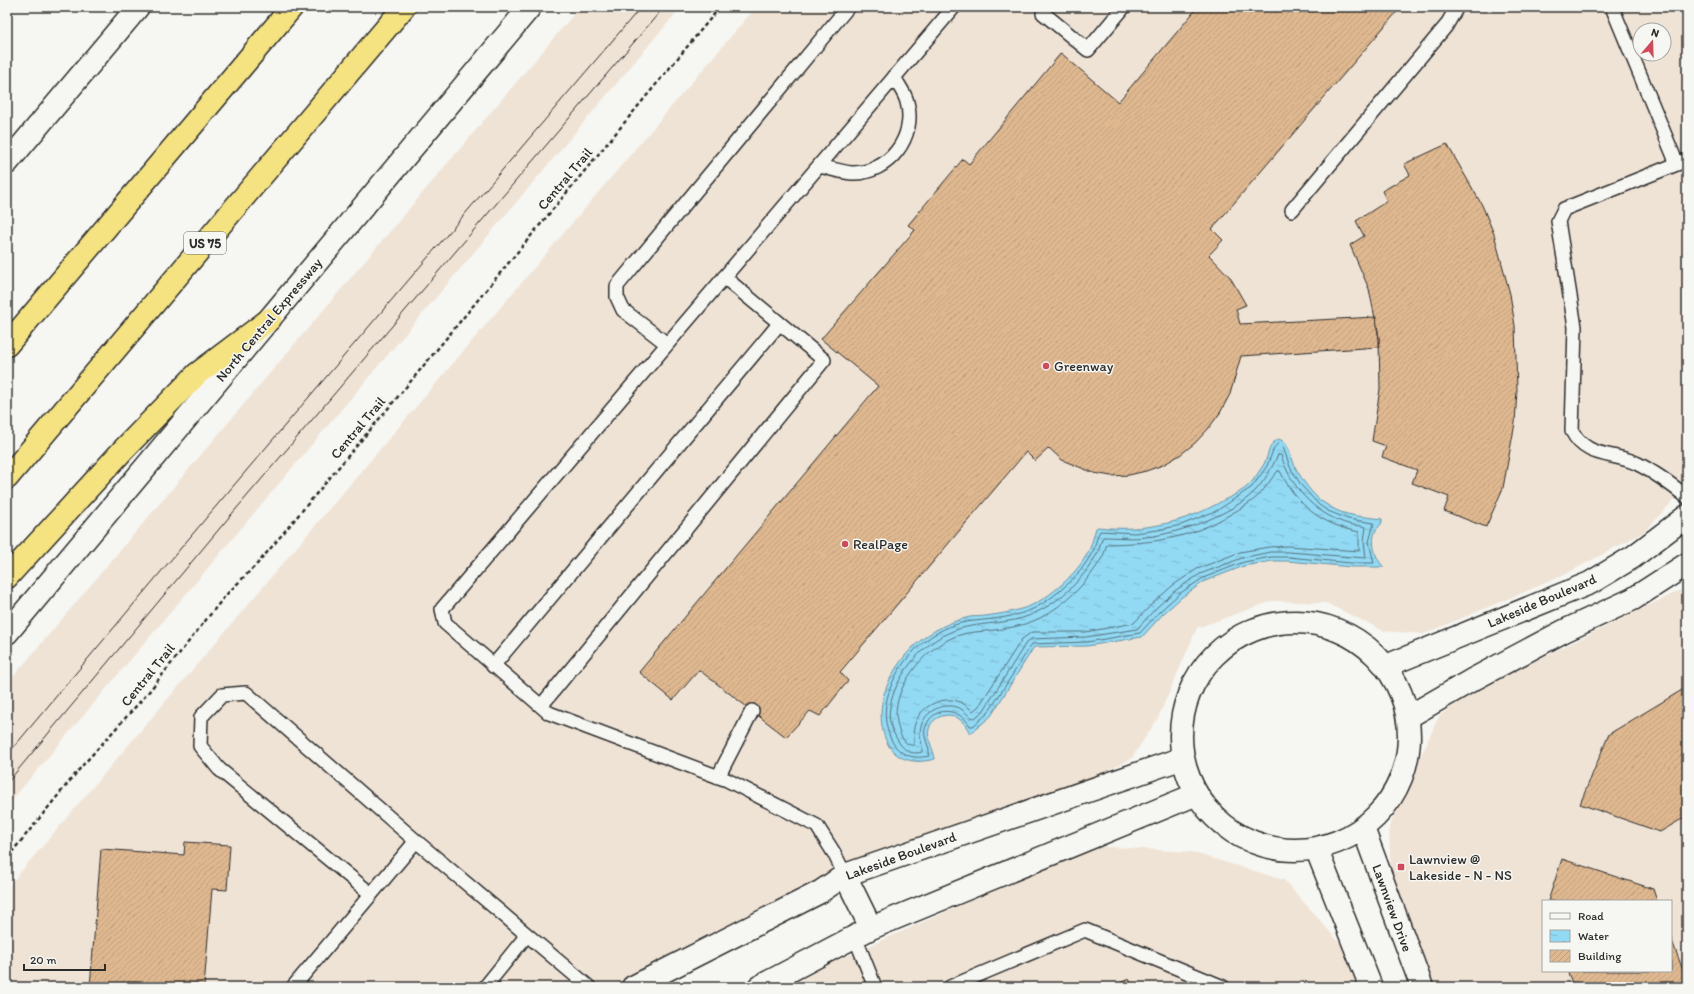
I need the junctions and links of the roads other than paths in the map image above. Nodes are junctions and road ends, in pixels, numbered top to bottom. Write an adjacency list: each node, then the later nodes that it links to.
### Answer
1 (138, 7): 13 (street)
2 (292, 7): 20 (highway)
3 (404, 7): 21 (highway, US 75)
4 (530, 7): 17 (street, North Central Expressway)
5 (848, 7): 19 (lane)
6 (954, 7): 11 (lane)
7 (1124, 7): 10 (lane)
8 (1457, 7): 15 (lane)
9 (1612, 7): 12 (lane)
10 (1042, 9)
11 (894, 78): 14 (lane); 14 (lane)
12 (1682, 162): 22 (lane)
13 (7, 163)
14 (819, 166): 16 (lane)
15 (1292, 210)
16 (724, 278): 18 (lane); 19 (lane)
17 (270, 319): 25 (highway); 26 (street, North Central Expressway)
18 (779, 324): 27 (lane); 29 (lane)
19 (667, 344): 27 (lane)
20 (7, 345)
21 (7, 478)
22 (1687, 497)
23 (1687, 516): 28 (street, Lakeside Boulevard)
24 (1687, 564): 31 (street)
25 (7, 577)
26 (7, 633)
27 (493, 666): 29 (lane)
28 (1386, 666): 31 (street); 32 (street)
29 (541, 706): 33 (lane)
30 (752, 710): 33 (lane)
31 (1408, 717): 35 (street)
32 (1183, 758): 34 (street); 38 (street, Lakeside Boulevard)
33 (718, 777): 38 (lane)
34 (1196, 794): 37 (street); 40 (street)
35 (1363, 828): 37 (street); 51 (street, Lawnview Drive)
36 (416, 841): 39 (lane); 39 (lane); 41 (lane)
37 (1316, 848): 50 (street)
38 (845, 875): 40 (street); 45 (street, Lakeside Boulevard)
39 (371, 894): 42 (lane)
40 (863, 933): 46 (street); 47 (lane)
41 (527, 935): 43 (lane); 44 (lane)
42 (293, 987)
43 (485, 987)
44 (589, 987)
45 (633, 987)
46 (760, 987)
47 (875, 987)
48 (950, 987): 49 (lane)
49 (1223, 987)
50 (1371, 987)
51 (1422, 987)

